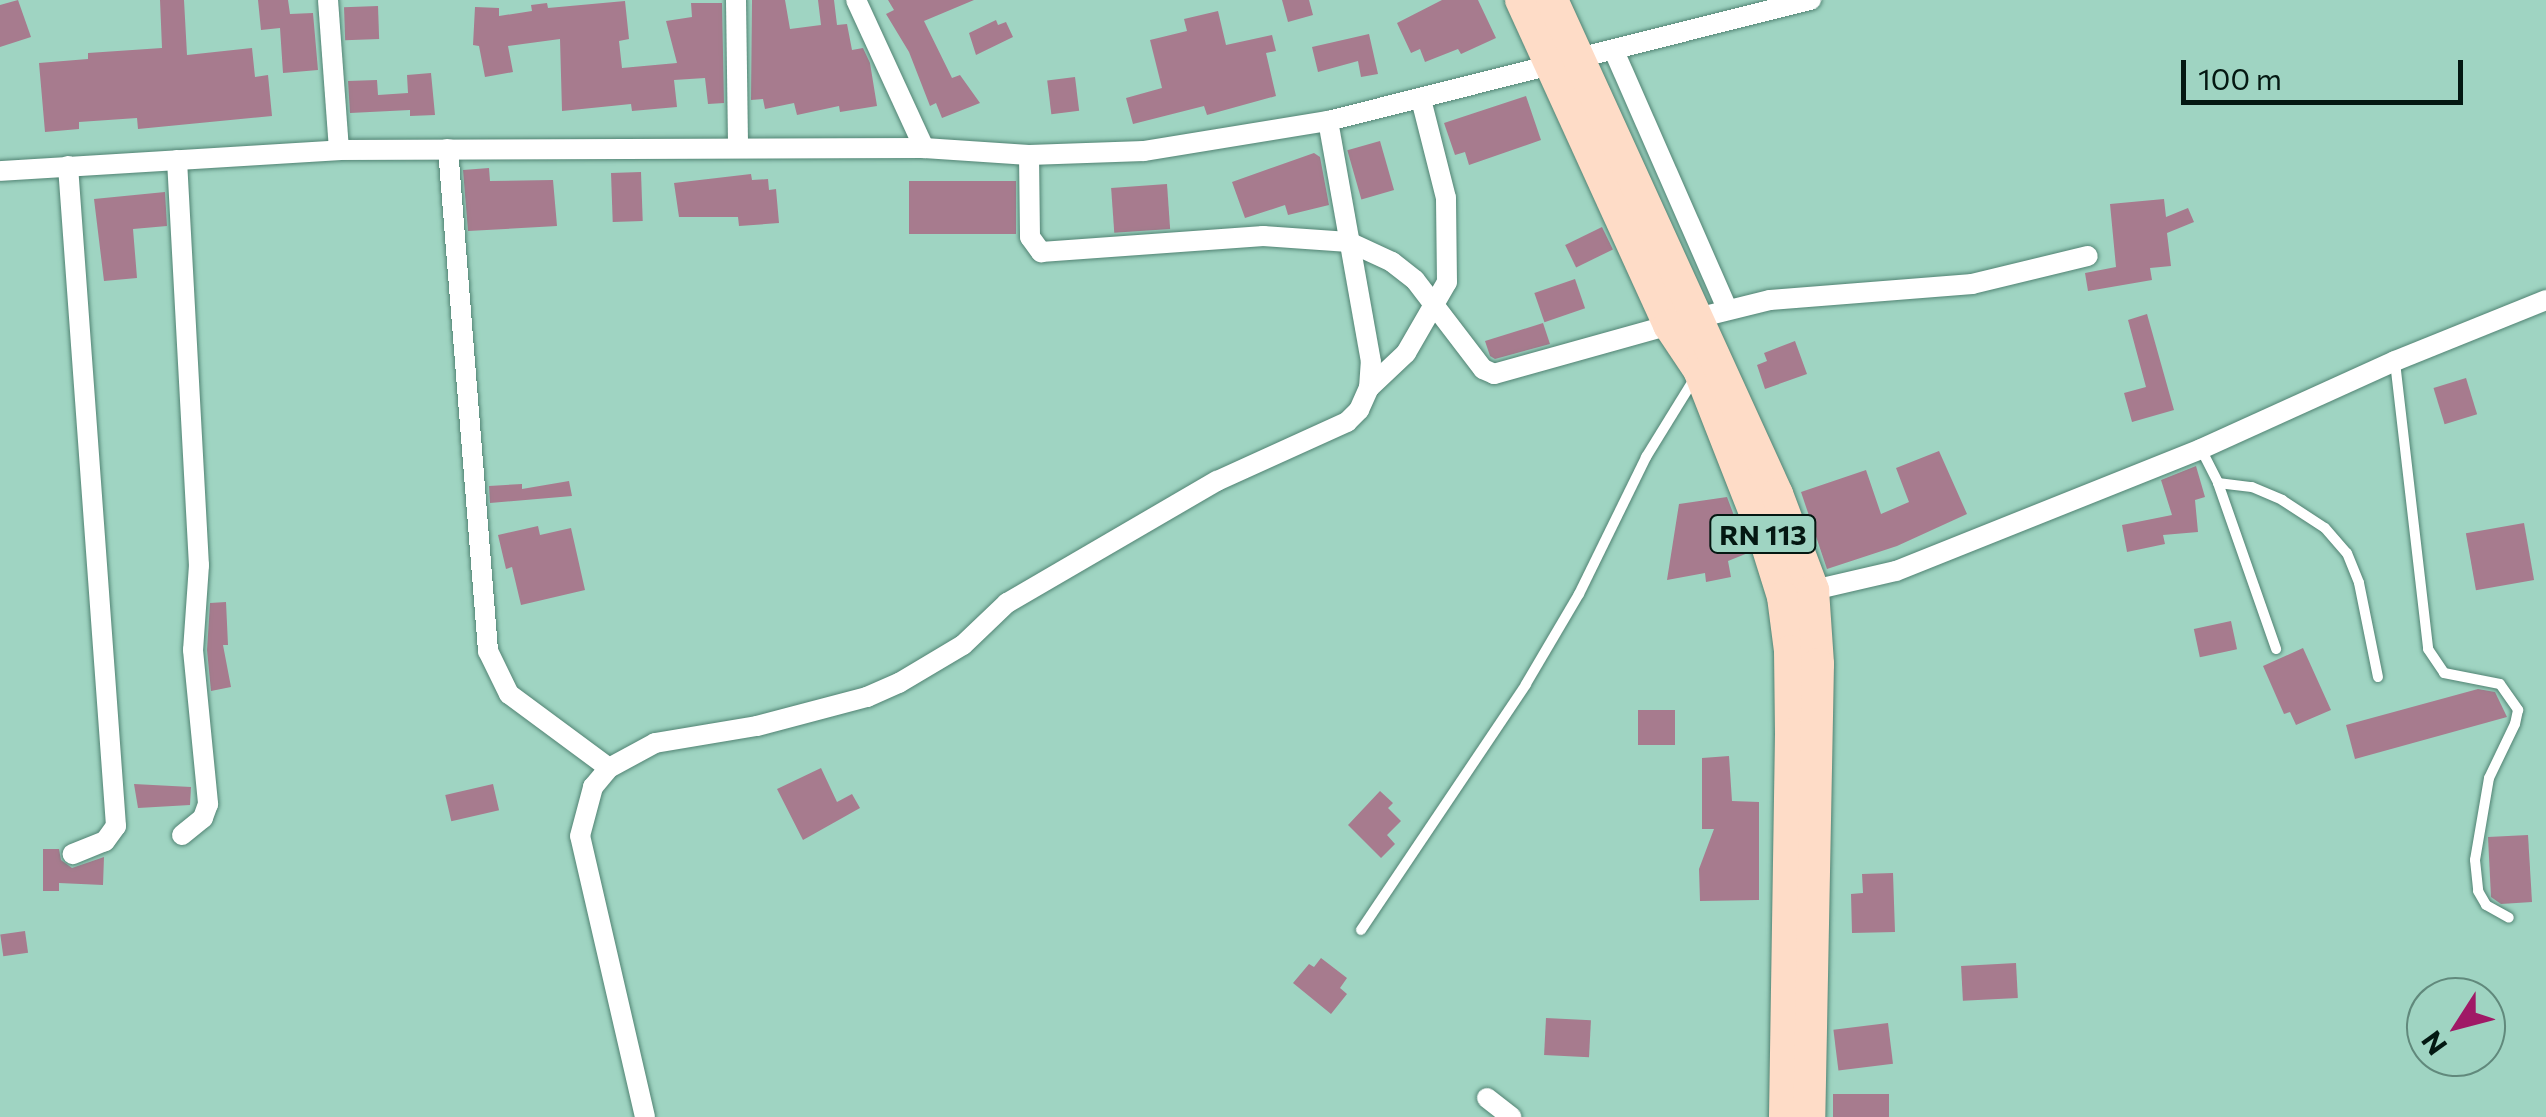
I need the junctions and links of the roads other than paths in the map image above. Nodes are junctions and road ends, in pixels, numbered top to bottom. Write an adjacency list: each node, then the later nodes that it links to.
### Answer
1 (328, 0): 14 (street)
2 (736, 0): 11 (street)
3 (856, 0): 12 (street)
4 (1521, 0): 8 (main road, RN 113)
5 (1552, 0): 8 (main road, RN 113)
6 (1811, 0): 7 (street)
7 (1614, 52): 8 (street); 23 (street)
8 (1567, 64): 9 (street); 23 (main road, RN 113)
9 (1421, 99): 10 (street); 22 (street)
10 (1328, 120): 15 (street); 19 (street)
11 (738, 148): 12 (street); 13 (street)
12 (924, 148): 15 (street)
13 (448, 149): 14 (street); 32 (street)
14 (338, 150): 16 (street)
15 (1029, 155): 19 (street)
16 (177, 160): 17 (street); 33 (street)
17 (68, 166): 18 (street); 34 (street)
18 (0, 171)
19 (1350, 242): 22 (street); 26 (street)
20 (2088, 256): 23 (street)
21 (2546, 300): 24 (street)
22 (1435, 306): 23 (street); 26 (street)
23 (1698, 317): 25 (main road, RN 113); 29 (main road, RN 113)
24 (2395, 361): 27 (street); 35 (lane)
25 (1698, 370): 29 (main road, RN 113); 36 (lane)
26 (1369, 388): 32 (street)
27 (2201, 449): 28 (lane); 29 (street)
28 (2218, 483): 30 (lane); 31 (lane)
29 (1798, 594): 40 (main road, RN 113); 41 (main road, RN 113)
30 (2276, 649)
31 (2378, 677)
32 (609, 768): 38 (street)
33 (182, 835)
34 (73, 854)
35 (2509, 918)
36 (1361, 930)
37 (1487, 1098): 39 (street)
38 (646, 1117)
39 (1511, 1117)
40 (1784, 1117)
41 (1810, 1117)

